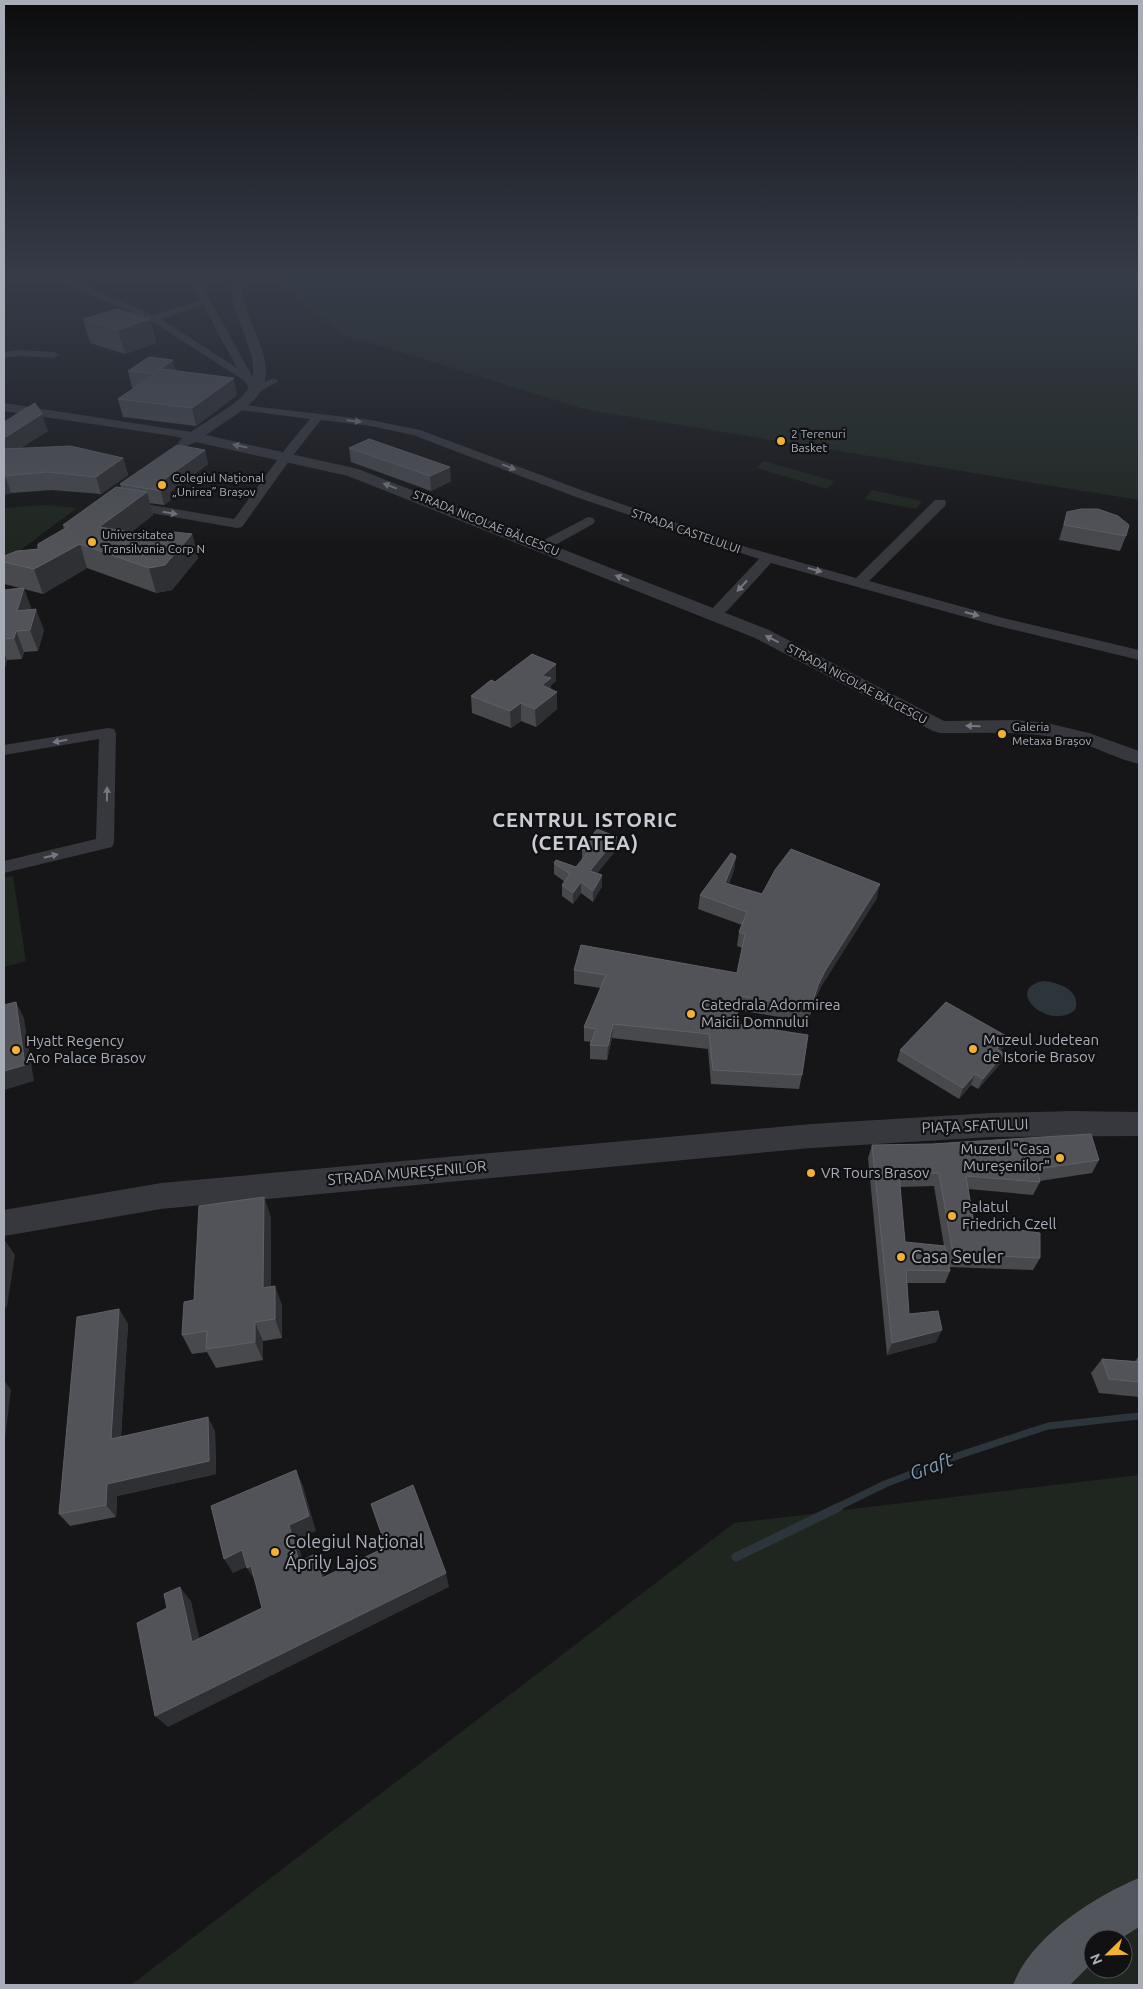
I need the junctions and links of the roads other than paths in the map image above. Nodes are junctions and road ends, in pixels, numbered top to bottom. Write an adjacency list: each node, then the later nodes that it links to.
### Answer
1 (224, 367): 5 (street)
2 (241, 367): 5 (street)
3 (258, 367): 5 (street)
4 (274, 381): 5 (street)
5 (251, 385): 7 (street)
6 (4, 407): 9 (street, STRADA NICOLAE BĂLCESCU)
7 (236, 407): 8 (street, STRADA CASTELULUI); 9 (street)
8 (318, 417): 11 (street); 16 (street, STRADA CASTELULUI, one-way to 16)
9 (194, 436): 10 (street); 11 (street, STRADA NICOLAE BĂLCESCU, one-way to 9)
10 (173, 452)
11 (286, 456): 12 (street, one-way to 11); 15 (street, STRADA NICOLAE BĂLCESCU, one-way to 11)
12 (112, 498)
13 (940, 503): 17 (street)
14 (588, 521): 15 (street)
15 (543, 546): 18 (street, STRADA NICOLAE BĂLCESCU, one-way to 15)
16 (768, 558): 17 (street, STRADA CASTELULUI, one-way to 17); 18 (street, one-way to 18)
17 (860, 582): 19 (street, STRADA CASTELULUI, one-way to 19)
18 (714, 614): 21 (street, STRADA NICOLAE BĂLCESCU, one-way to 18)
19 (1139, 655)
20 (4, 750): 22 (street, one-way to 20)
21 (1139, 758)
22 (4, 867)
23 (1139, 1124): 24 (street, PIAȚA SFATULUI)
24 (811, 1136): 25 (street, STRADA MUREȘENILOR)
25 (4, 1224)
26 (1139, 1902): 27 (main road)
27 (1038, 1985)

